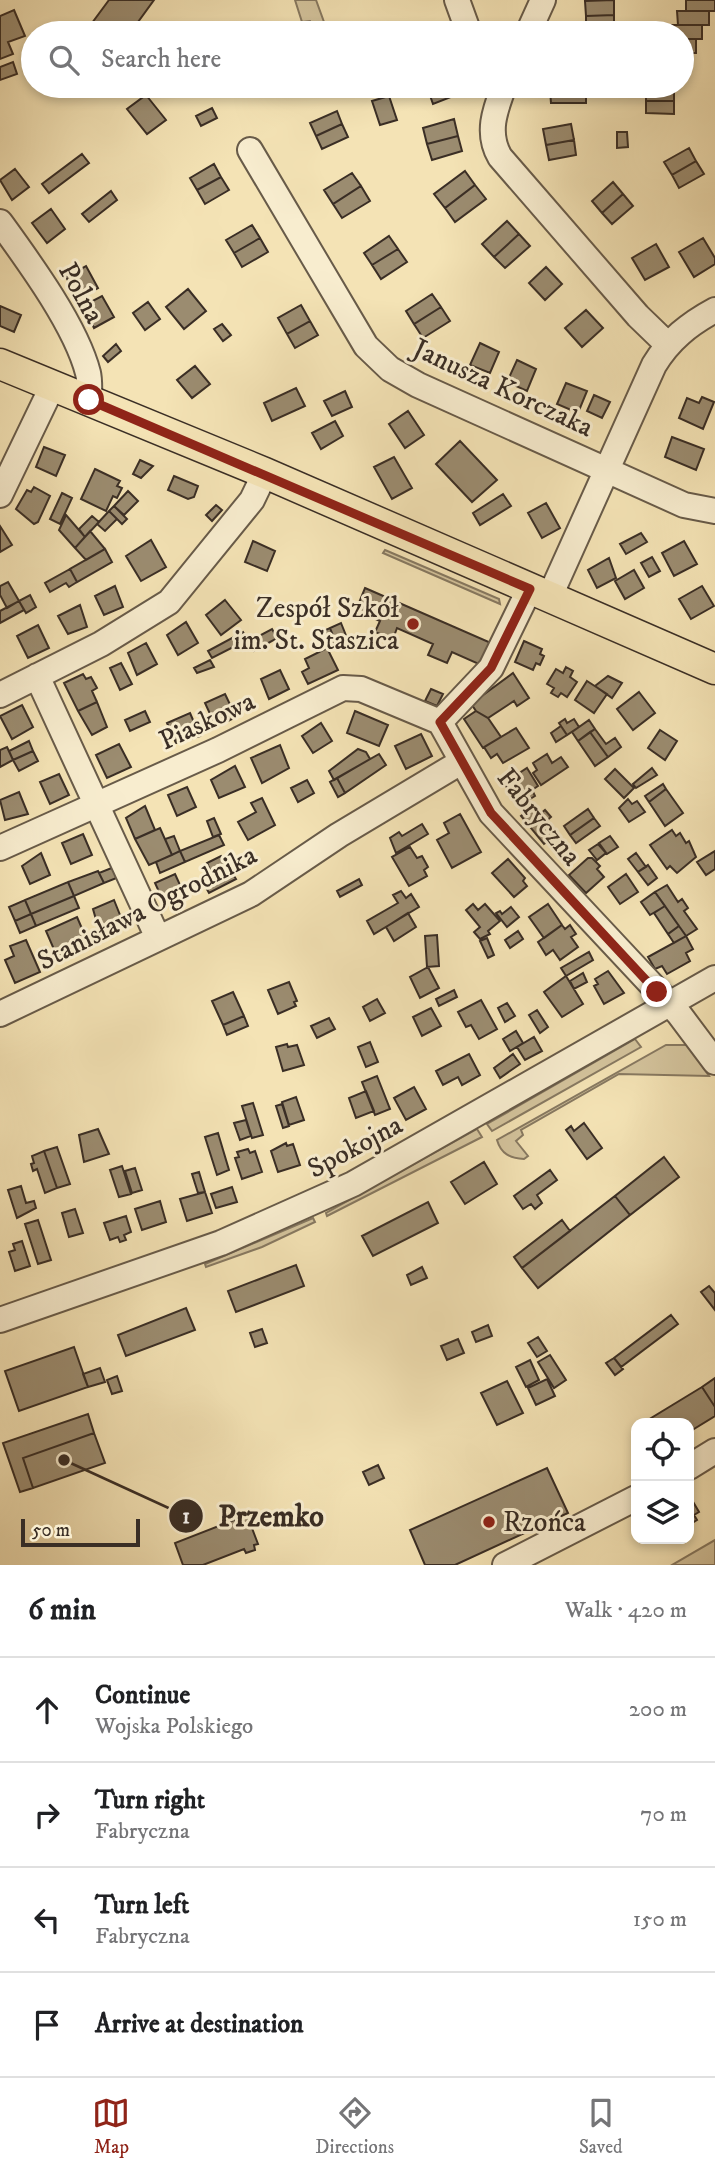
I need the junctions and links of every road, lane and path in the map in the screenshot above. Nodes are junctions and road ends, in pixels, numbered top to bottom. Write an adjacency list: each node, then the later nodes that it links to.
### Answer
1 (457, 0): 3 (street)
2 (544, 0): 4 (street)
3 (465, 21)
4 (534, 21)
5 (500, 98): 9 (street)
6 (250, 150): 13 (street, Janusza Korczaka)
7 (0, 222): 12 (street, Polna)
8 (715, 310): 9 (street)
9 (668, 345): 13 (street)
10 (0, 364): 11 (main road)
11 (52, 387): 12 (main road); 15 (street)
12 (89, 400): 14 (main road)
13 (608, 469): 16 (street, Janusza Korczaka); 17 (street)
14 (265, 474): 17 (main road); 19 (street)
15 (0, 495)
16 (715, 511)
17 (540, 593): 18 (main road); 21 (street)
18 (715, 669)
19 (37, 676): 20 (street); 23 (street)
20 (0, 695)
21 (440, 722): 22 (street, Fabryczna); 23 (street, Piaskowa)
22 (461, 762): 25 (street, Stanisława Ogrodnika); 27 (street, Fabryczna)
23 (97, 803): 24 (street, Piaskowa); 25 (street)
24 (0, 848)
25 (158, 937): 28 (street, Stanisława Ogrodnika)
26 (715, 978): 27 (street, Spokojna)
27 (668, 1005): 29 (street, Fabryczna); 30 (street, Spokojna)
28 (0, 1014)
29 (715, 1062)
30 (0, 1320)
31 (715, 1451): 32 (street)
32 (694, 1463)
33 (631, 1501): 34 (street)
34 (505, 1565)

